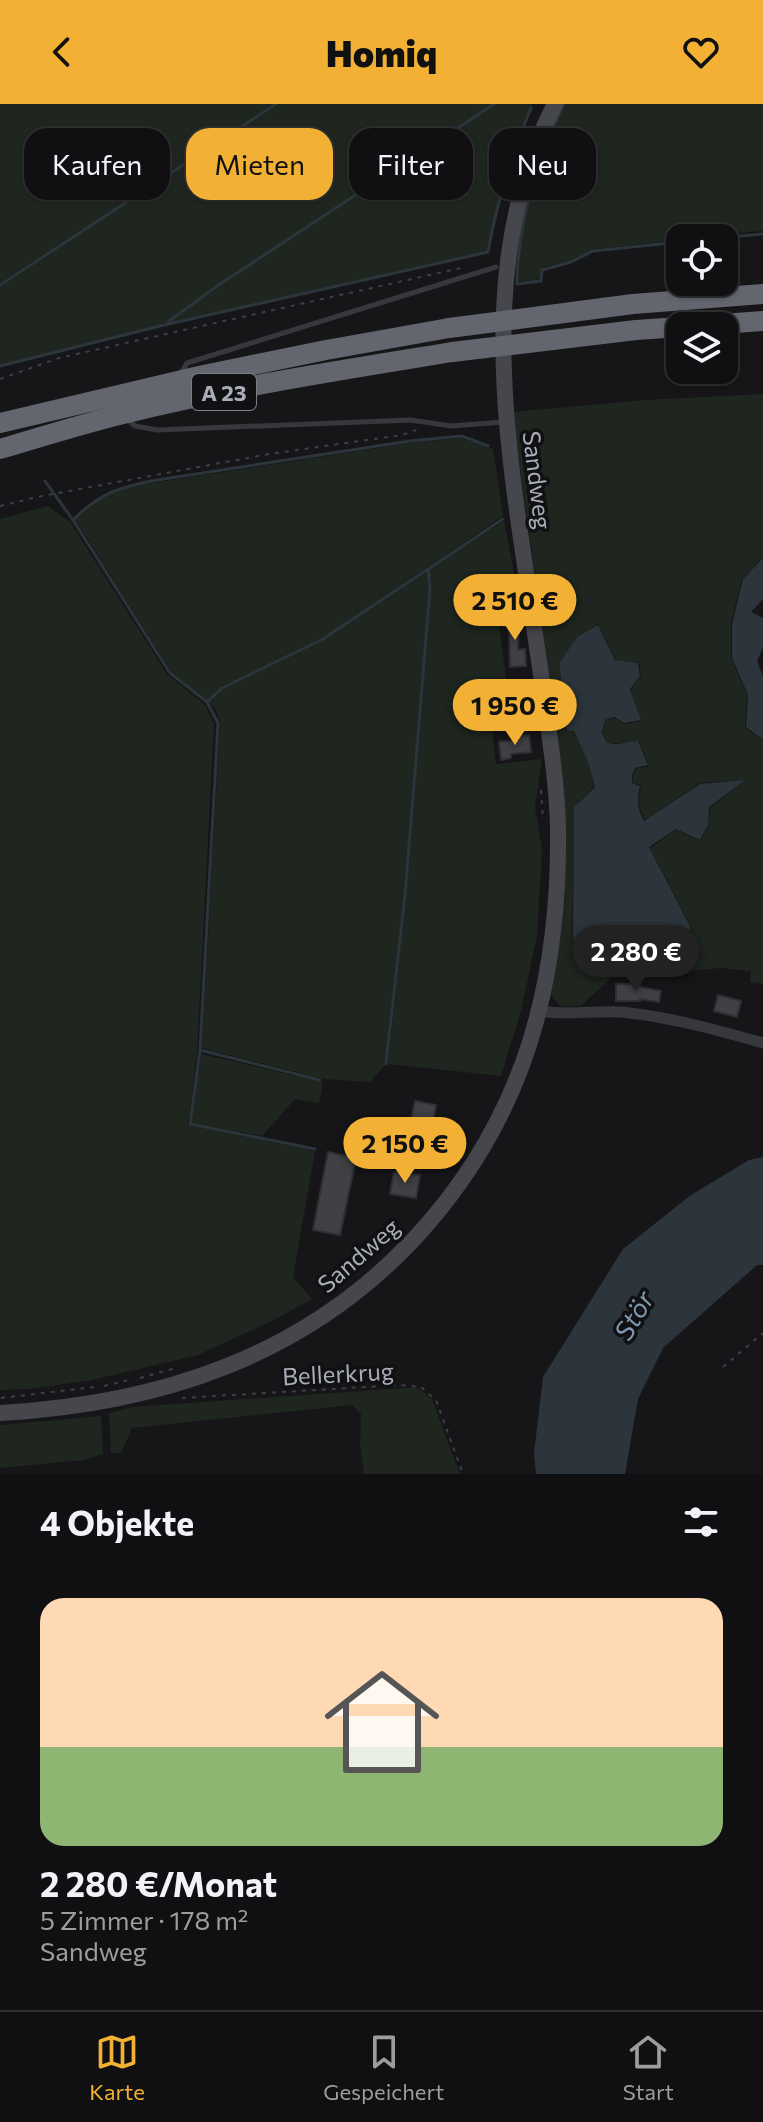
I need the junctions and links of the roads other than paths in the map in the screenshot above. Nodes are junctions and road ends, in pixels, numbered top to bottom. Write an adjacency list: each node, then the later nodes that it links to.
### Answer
1 (555, 104): 9 (street, Sandweg)
2 (496, 267): 7 (lane)
3 (763, 294): 7 (highway, A 23, bridge)
4 (763, 321): 5 (highway)
5 (738, 323)
6 (666, 328): 8 (highway, A 23, bridge)
7 (177, 381): 10 (highway, A 23)
8 (122, 414): 9 (lane); 11 (highway, A 23)
9 (506, 421): 12 (street, Sandweg)
10 (0, 423)
11 (0, 449)
12 (540, 1011): 13 (street); 14 (street, Sandweg)
13 (763, 1043)
14 (0, 1413)

